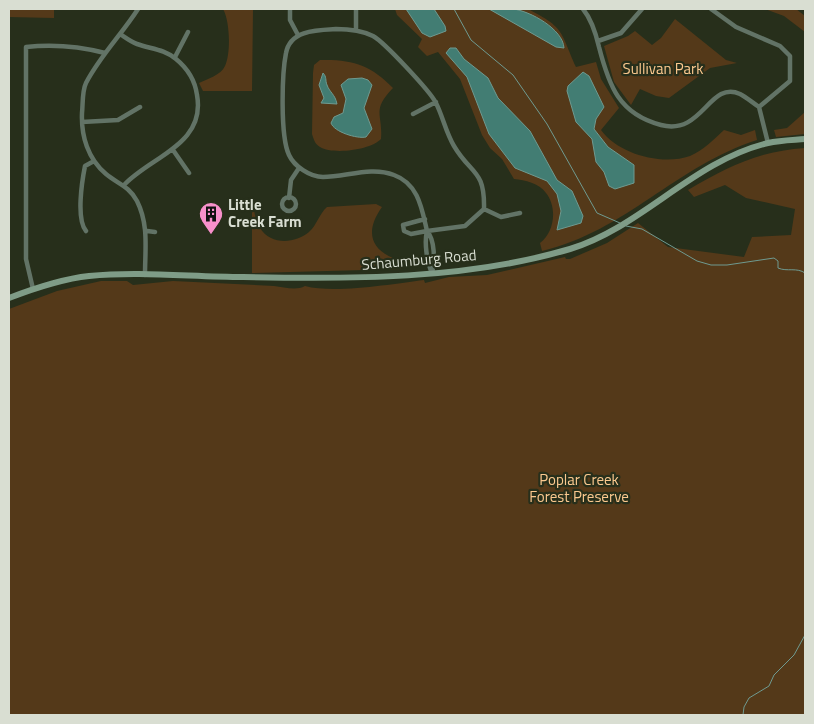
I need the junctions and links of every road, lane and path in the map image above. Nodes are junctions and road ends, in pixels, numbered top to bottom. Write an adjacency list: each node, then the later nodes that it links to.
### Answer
1 (137, 9): 9 (street)
2 (290, 9): 10 (street)
3 (356, 9): 7 (street)
4 (583, 9): 11 (street)
5 (642, 9): 11 (street)
6 (711, 9): 16 (street)
7 (356, 30): 10 (street); 14 (street)
8 (188, 32): 13 (street)
9 (120, 34): 12 (street); 13 (street)
10 (298, 35): 23 (street)
11 (598, 41): 16 (street)
12 (105, 53): 18 (street); 36 (street)
13 (175, 58): 21 (street)
14 (436, 102): 17 (street); 27 (street)
15 (140, 107): 18 (street)
16 (759, 107): 20 (street)
17 (413, 114)
18 (82, 122): 22 (street)
19 (805, 139): 20 (main road, Schaumburg Road)
20 (768, 143): 34 (main road, Schaumburg Road)
21 (173, 150): 24 (street); 25 (street)
22 (94, 161): 25 (street); 30 (street)
23 (299, 168): 26 (street); 29 (street)
24 (189, 172)
25 (125, 184): 31 (street)
26 (289, 198)
27 (484, 209): 28 (street); 32 (street)
28 (520, 213)
29 (424, 219): 32 (street); 32 (street)
30 (86, 231)
31 (147, 231): 33 (street); 35 (street)
32 (428, 231): 34 (street)
33 (155, 232)
34 (432, 273): 35 (main road, Schaumburg Road)
35 (145, 275): 36 (main road, Schaumburg Road)
36 (33, 289): 37 (main road, Schaumburg Road)
37 (9, 298)

